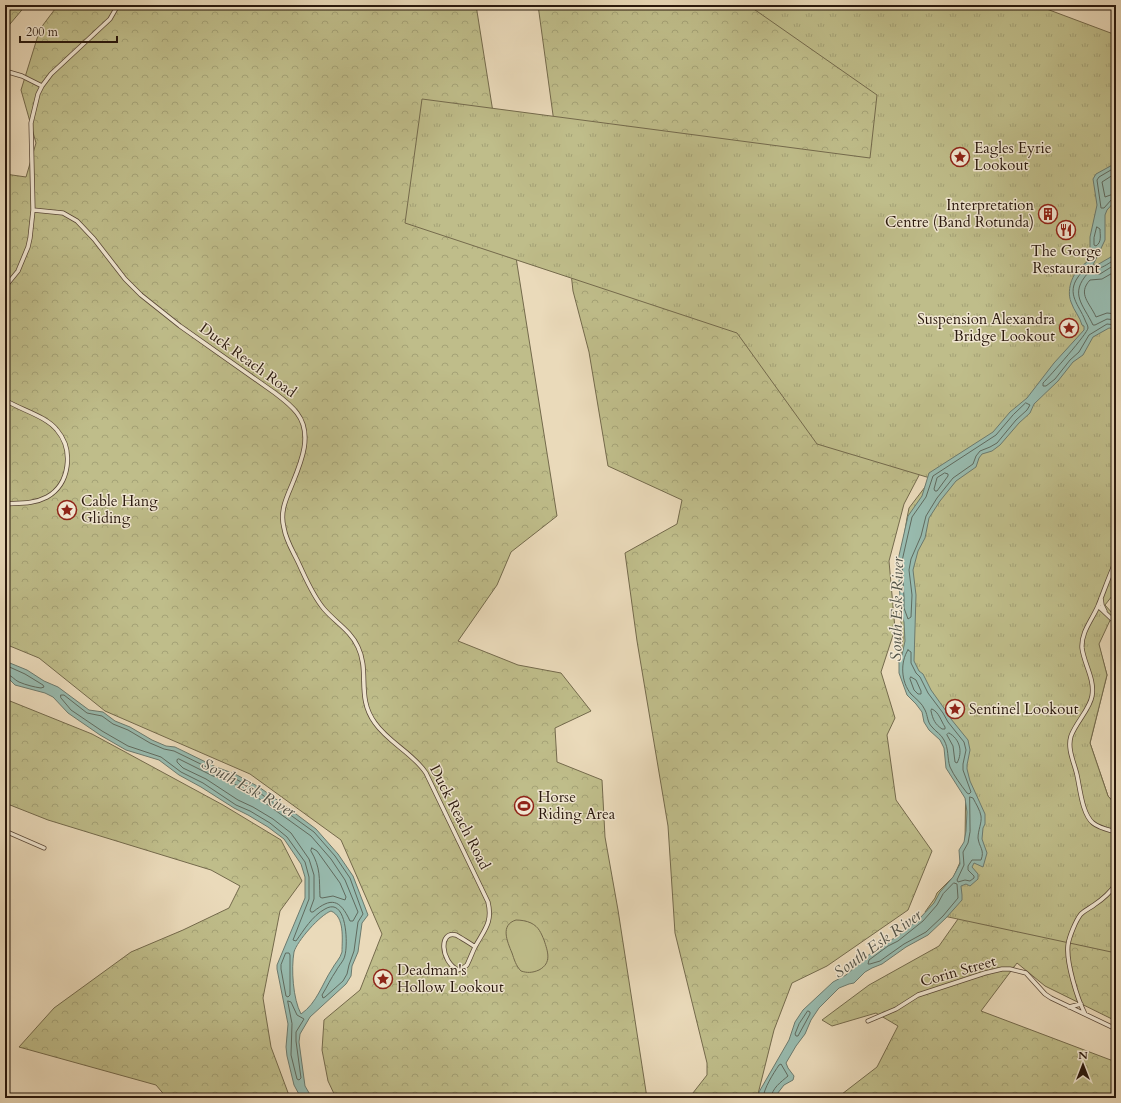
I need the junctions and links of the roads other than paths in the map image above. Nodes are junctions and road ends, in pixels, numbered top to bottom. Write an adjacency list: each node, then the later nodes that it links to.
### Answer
1 (118, 5): 3 (street)
2 (5, 71): 3 (street)
3 (42, 86): 4 (street)
4 (33, 210): 5 (street); 17 (street, Duck Reach Road)
5 (5, 287)
6 (5, 400): 7 (street)
7 (5, 504)
8 (1116, 561): 9 (street)
9 (1101, 596): 10 (street); 11 (street)
10 (1098, 606): 11 (street); 14 (street)
11 (1106, 612): 12 (street)
12 (1116, 623)
13 (5, 831): 15 (street)
14 (1116, 832)
15 (44, 848)
16 (1116, 884): 18 (street)
17 (475, 947): 17 (street, Duck Reach Road)
18 (1081, 1004): 19 (street); 20 (street)
19 (1069, 1006): 20 (street, Corin Street); 21 (street, Corin Street)
20 (1085, 1014): 22 (street, Corin Street)
21 (868, 1021)
22 (1116, 1029)

